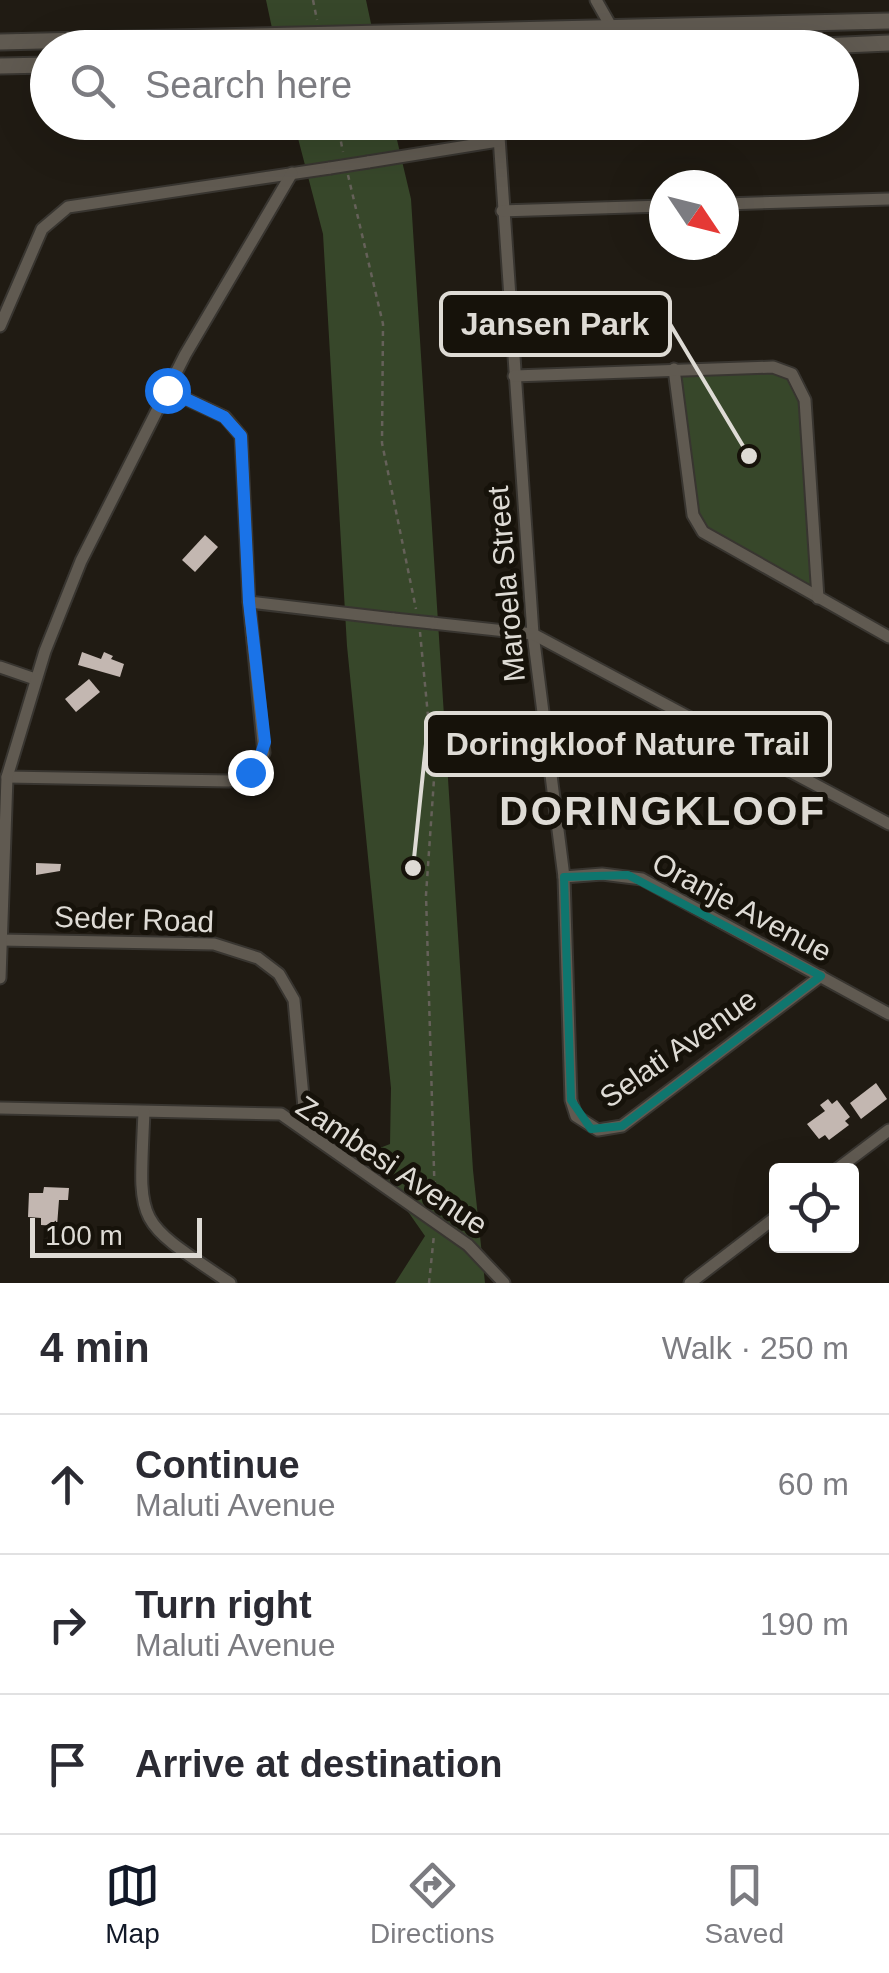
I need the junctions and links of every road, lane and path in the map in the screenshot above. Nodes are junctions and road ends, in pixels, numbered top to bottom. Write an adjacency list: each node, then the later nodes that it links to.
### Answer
1 (313, 0): 4 (path)
2 (595, 0): 6 (street); 7 (street)
3 (889, 20): 5 (main road)
4 (317, 21)
5 (704, 26): 7 (main road); 8 (main road)
6 (592, 30): 7 (main road)
7 (612, 30)
8 (707, 30)
9 (0, 42): 10 (main road)
10 (30, 42)
11 (889, 44): 12 (main road)
12 (859, 45)
13 (0, 66): 14 (main road)
14 (30, 66)
15 (341, 140): 28 (path)
16 (498, 141): 17 (street, bridge); 21 (street, Maroela Street)
17 (292, 173): 22 (street); 25 (street)
18 (889, 198): 19 (street)
19 (739, 203)
20 (649, 206): 21 (street)
21 (502, 211): 24 (street, Maroela Street)
22 (0, 326)
23 (674, 370): 24 (street); 26 (street); 26 (street)
24 (514, 376): 30 (street, Maroela Street)
25 (167, 390): 27 (street); 33 (street)
26 (818, 598): 31 (street)
27 (249, 602): 30 (street, bridge); 34 (street)
28 (417, 614)
29 (420, 631): 47 (path)
30 (533, 634): 35 (street); 36 (street, Maroela Street)
31 (889, 637)
32 (0, 667): 33 (street)
33 (35, 680): 34 (street)
34 (7, 777): 37 (street)
35 (889, 823)
36 (564, 878): 38 (street, Oranje Avenue); 41 (street, Maroela Street)
37 (0, 940): 39 (street); 44 (street, Seder Road)
38 (821, 976): 40 (street, Oranje Avenue); 41 (street, Selati Avenue)
39 (0, 978)
40 (889, 1014)
41 (571, 1100)
42 (0, 1108): 43 (street, Zambesi Avenue)
43 (144, 1112): 44 (street, Zambesi Avenue); 51 (street)
44 (306, 1129): 53 (street, Zambesi Avenue)
45 (889, 1130): 46 (street)
46 (845, 1163)
47 (436, 1204)
48 (769, 1223): 50 (street)
49 (434, 1234): 52 (path)
50 (707, 1278): 54 (street)
51 (230, 1283)
52 (428, 1283)
53 (504, 1283)
54 (690, 1283)

